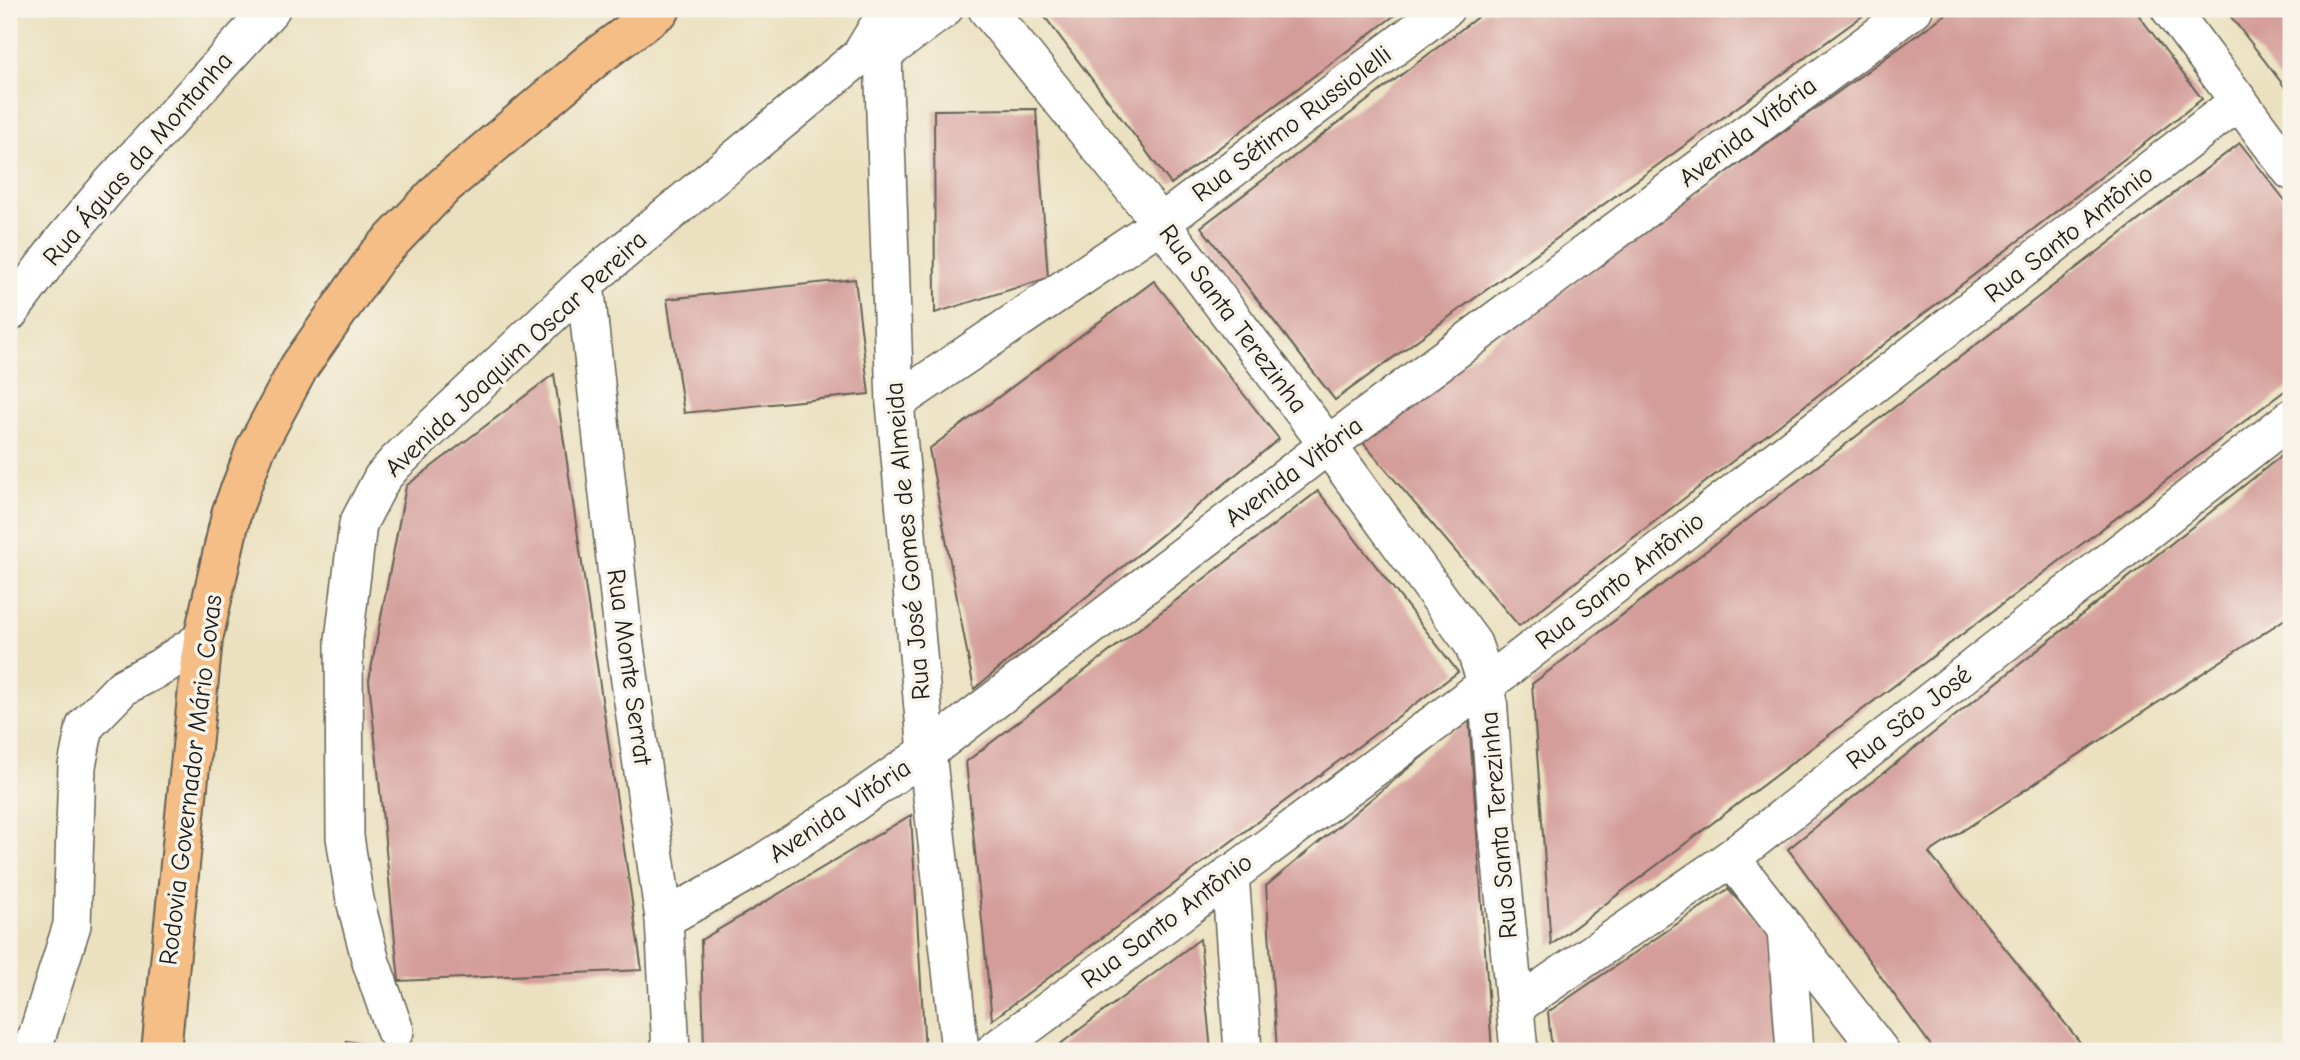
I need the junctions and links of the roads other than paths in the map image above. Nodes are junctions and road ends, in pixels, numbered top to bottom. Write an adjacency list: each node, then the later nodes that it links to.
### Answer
1 (271, 9): 13 (street, Rua Águas da Montanha)
2 (661, 9): 17 (highway, Rodovia Governador Mário Covas)
3 (944, 9): 8 (street, Avenida Joaquim Oscar Pereira)
4 (987, 9): 11 (street, Rua Santa Terezinha)
5 (1445, 9): 11 (street, Rua Sétimo Russiolelli)
6 (1914, 9): 16 (street, Avenida Vitória)
7 (2170, 9): 9 (street)
8 (880, 37): 12 (street, Avenida Joaquim Oscar Pereira); 14 (street, Rua José Gomes de Almeida)
9 (2239, 101): 10 (street); 18 (street, Rua Santo Antônio)
10 (2291, 171)
11 (1161, 223): 14 (street, Rua Sétimo Russiolelli); 16 (street, Rua Santa Terezinha)
12 (585, 283): 22 (street, Rua Monte Serrat); 25 (street, Avenida Joaquim Oscar Pereira)
13 (9, 313)
14 (895, 403): 19 (street, Rua José Gomes de Almeida)
15 (2291, 418): 20 (street, Rua São José)
16 (1328, 445): 18 (street, Rua Santa Terezinha); 19 (street, Avenida Vitória)
17 (203, 639): 26 (street); 27 (highway, Rodovia Governador Mário Covas)
18 (1487, 684): 21 (street, Rua Santo Antônio); 24 (street, Rua Santa Terezinha)
19 (927, 752): 22 (street, Avenida Vitória); 29 (street, Rua José Gomes de Almeida)
20 (1731, 858): 23 (street); 24 (street, Rua São José)
21 (1230, 874): 30 (street, Rua Santo Antônio); 31 (street)
22 (664, 919): 28 (street, Rua Monte Serrat)
23 (1786, 929): 33 (street); 34 (street)
24 (1516, 1006): 32 (street, Rua Santa Terezinha)
25 (395, 1031)
26 (29, 1051)
27 (160, 1051)
28 (671, 1051)
29 (960, 1051)
30 (994, 1051)
31 (1243, 1051)
32 (1519, 1051)
33 (1795, 1051)
34 (1880, 1051)

